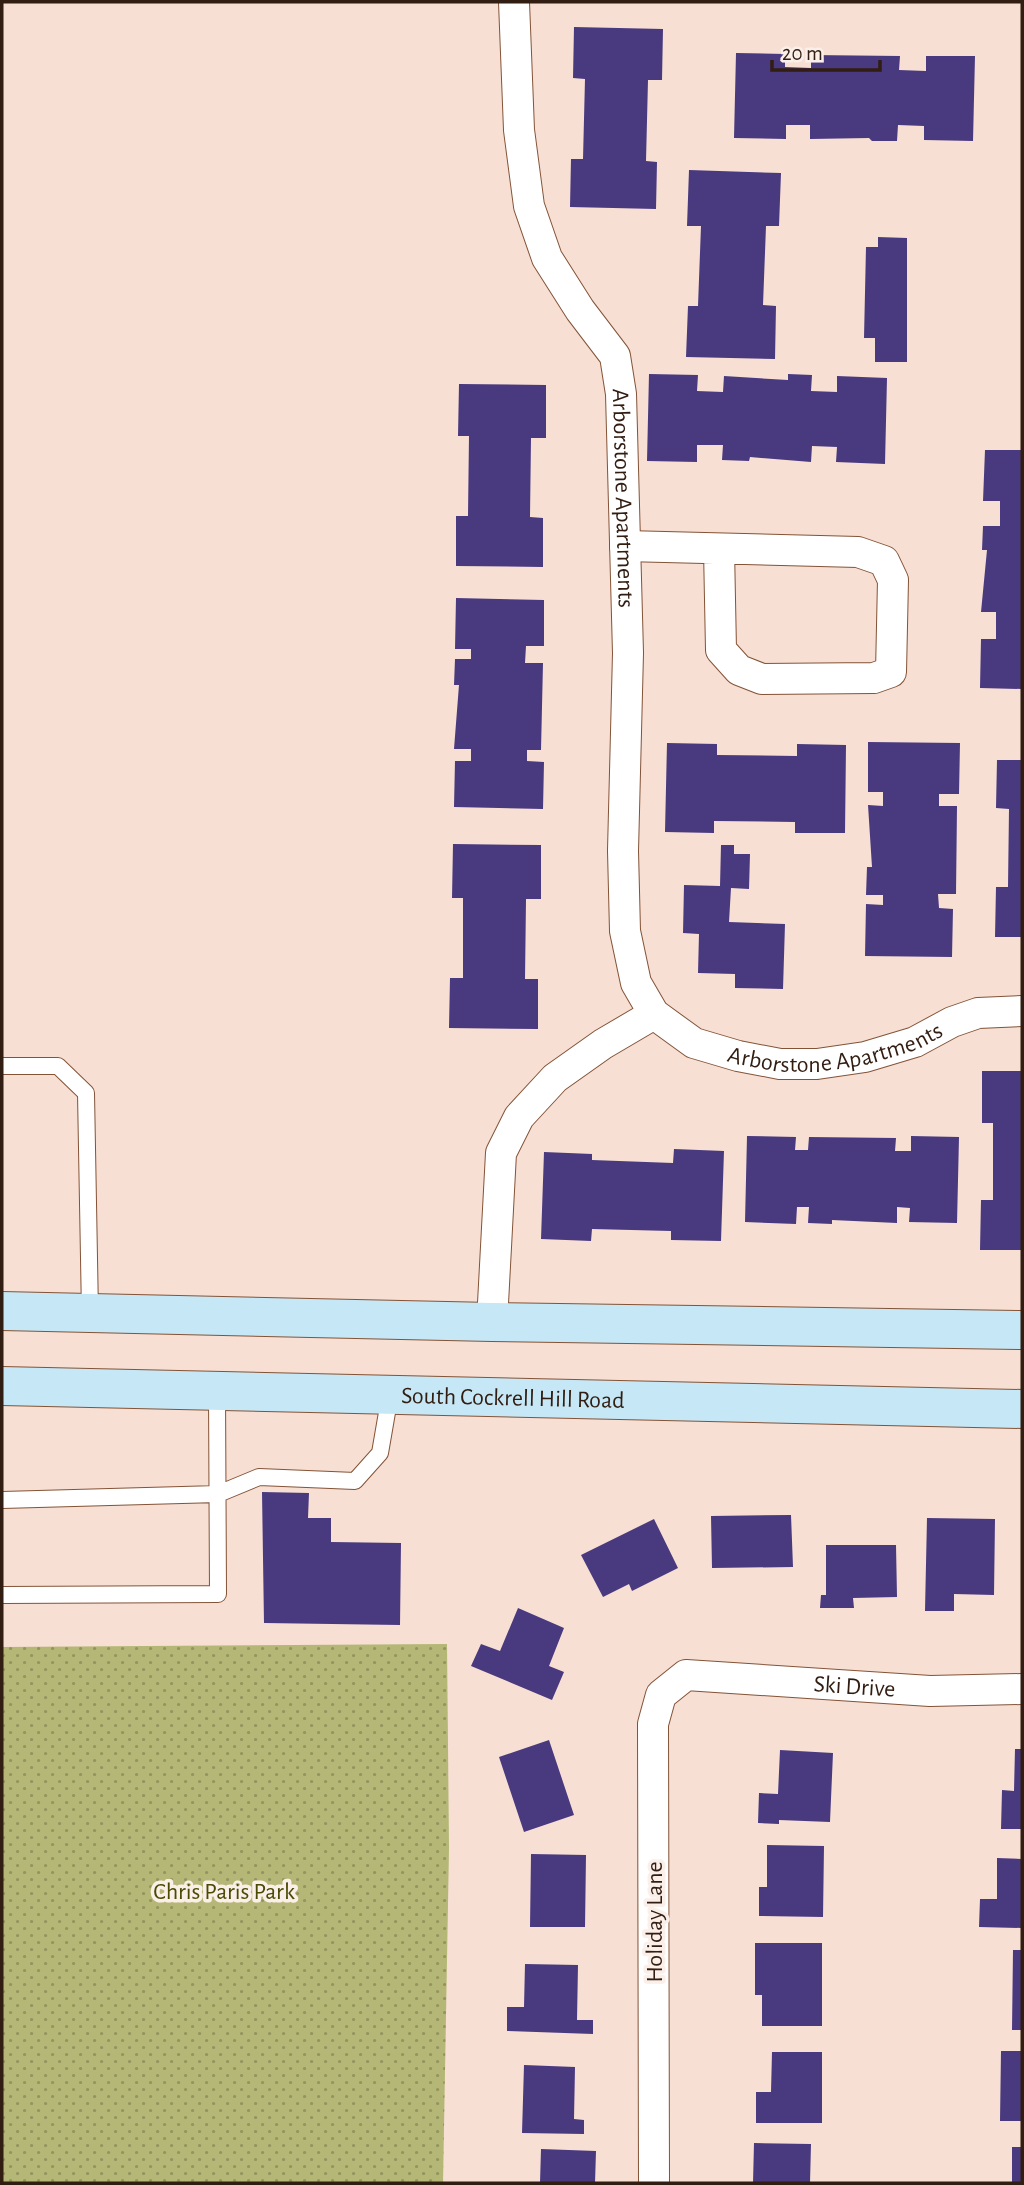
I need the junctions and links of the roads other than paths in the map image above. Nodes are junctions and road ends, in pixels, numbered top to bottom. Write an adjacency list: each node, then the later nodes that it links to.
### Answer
1 (514, 2): 2 (street, Arborstone Apartments)
2 (625, 546): 3 (street); 5 (street, Arborstone Apartments)
3 (719, 549): 3 (street)
4 (1022, 1011): 5 (street, Arborstone Apartments)
5 (654, 1014): 9 (street)
6 (2, 1066): 8 (lane)
7 (2, 1311): 8 (main road)
8 (90, 1313): 9 (main road)
9 (492, 1322): 10 (main road)
10 (1022, 1330)
11 (2, 1386): 12 (main road, South Cockrell Hill Road)
12 (217, 1391): 13 (main road, South Cockrell Hill Road); 15 (lane)
13 (390, 1395): 14 (main road, South Cockrell Hill Road); 15 (lane)
14 (1022, 1409)
15 (218, 1494): 16 (lane); 17 (lane)
16 (2, 1500)
17 (2, 1595)
18 (686, 1675): 19 (street, Ski Drive); 20 (street, Holiday Lane)
19 (1022, 1689)
20 (654, 2183)

